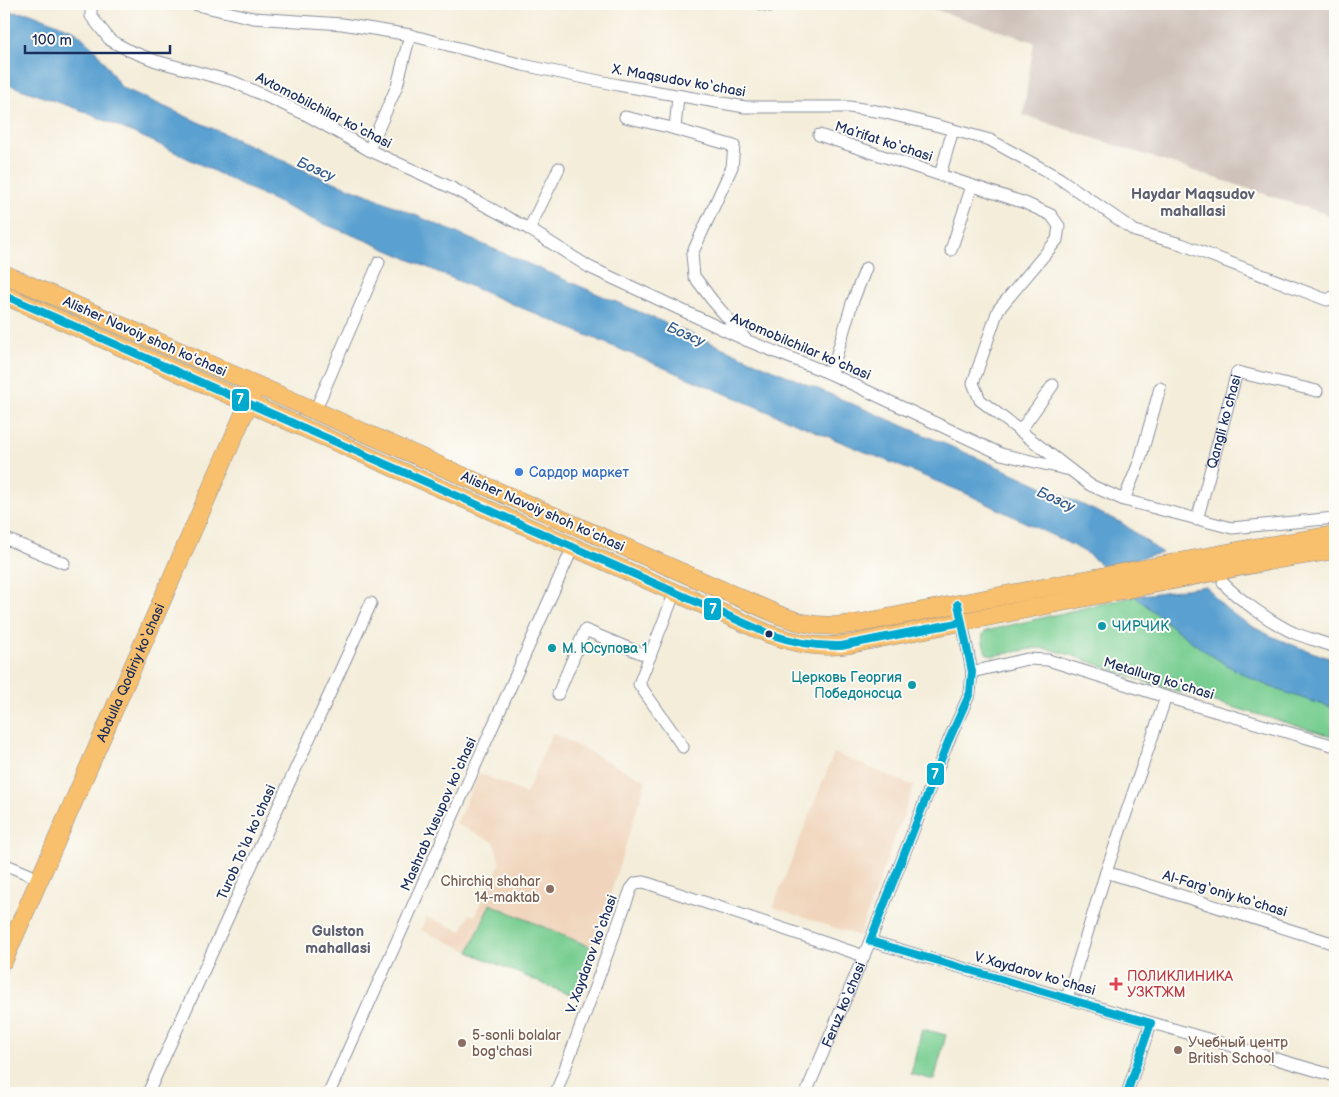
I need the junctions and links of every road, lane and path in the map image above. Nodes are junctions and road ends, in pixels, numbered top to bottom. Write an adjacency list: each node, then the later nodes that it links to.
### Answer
1 (91, 4): 11 (street, Avtomobilchilar ko‘chasi)
2 (193, 4): 5 (street, X. Maqsudov ko‘chasi)
3 (760, 4): 4 (street)
4 (780, 4)
5 (410, 35): 6 (street, X. Maqsudov ko‘chasi); 11 (street)
6 (678, 96): 8 (street); 9 (street, X. Maqsudov ko‘chasi)
7 (625, 116): 8 (street)
8 (675, 129): 22 (street)
9 (953, 130): 13 (street, Maʼrifat ko‘chasi); 21 (street, X. Maqsudov ko‘chasi)
10 (819, 135): 13 (street, Maʼrifat ko‘chasi)
11 (369, 150): 15 (street, Avtomobilchilar ko‘chasi)
12 (559, 168): 15 (street)
13 (940, 175): 14 (street, Maʼrifat ko‘chasi)
14 (972, 186): 16 (street); 30 (street, Maʼrifat ko‘chasi)
15 (529, 228): 22 (street, Avtomobilchilar ko‘chasi)
16 (951, 250)
17 (380, 262): 29 (street)
18 (866, 268): 23 (street)
19 (4, 274): 24 (main road, Alisher Navoiy shoh koʻchasi)
20 (4, 295): 28 (main road, Alisher Navoiy shoh koʻchasi)
21 (1335, 296)
22 (748, 341): 23 (street, Avtomobilchilar ko‘chasi)
23 (831, 374): 31 (street, Avtomobilchilar ko‘chasi)
24 (256, 385): 28 (main road, Abdulla Qodiriy ko‘chasi); 29 (main road, Alisher Navoiy shoh koʻchasi)
25 (1053, 385): 30 (street)
26 (1160, 388): 32 (street)
27 (1317, 391): 34 (street, Qangli ko‘chasi)
28 (248, 403): 37 (main road, Alisher Navoiy shoh koʻchasi); 54 (main road, Abdulla Qodiriy ko‘chasi)
29 (315, 411): 43 (main road, Alisher Navoiy shoh koʻchasi)
30 (1020, 431): 31 (street, Maʼrifat ko‘chasi)
31 (1070, 470): 32 (street, Maʼrifat ko‘chasi)
32 (1124, 500): 34 (street)
33 (1335, 518): 34 (street)
34 (1197, 520)
35 (1335, 535): 43 (main road, Alisher Navoiy shoh koʻchasi)
36 (4, 538): 39 (street)
37 (573, 547): 41 (main road, Alisher Navoiy shoh koʻchasi); 63 (street, Mashrab Yusupov ko‘chasi)
38 (1335, 550): 44 (main road, Alisher Navoiy shoh koʻchasi)
39 (64, 563)
40 (1223, 583): 45 (street)
41 (675, 592): 44 (main road, Alisher Navoiy shoh koʻchasi); 46 (street)
42 (370, 603): 62 (street, Turob To‘la ko‘chasi)
43 (958, 604): 44 (main road, Feruz ko‘chasi)
44 (962, 622): 47 (street, Feruz ko‘chasi)
45 (1335, 646)
46 (650, 657): 48 (street); 50 (street)
47 (972, 672): 49 (street, Metallurg ko‘chasi); 55 (street, Feruz ko‘chasi)
48 (558, 694)
49 (1166, 697): 51 (street, Metallurg ko‘chasi); 53 (street)
50 (683, 746)
51 (1335, 746)
52 (4, 864): 54 (street)
53 (1106, 872): 56 (street, Al-Farg‘oniy ko‘chasi); 59 (street)
54 (40, 879): 58 (main road, Abdulla Qodiriy ko‘chasi)
55 (870, 941): 57 (street, Feruz ko‘chasi); 59 (street, V. Xaydarov ko‘chasi)
56 (1335, 944)
57 (864, 956): 64 (street, V. Xaydarov ko‘chasi); 65 (street, Feruz ko‘chasi)
58 (4, 960)
59 (1067, 998): 60 (street, V. Xaydarov ko‘chasi)
60 (1151, 1023): 61 (street, V. Xaydarov ko‘chasi); 66 (street)
61 (1335, 1076)
62 (148, 1093)
63 (329, 1093)
64 (556, 1093)
65 (806, 1093)
66 (1127, 1093)

